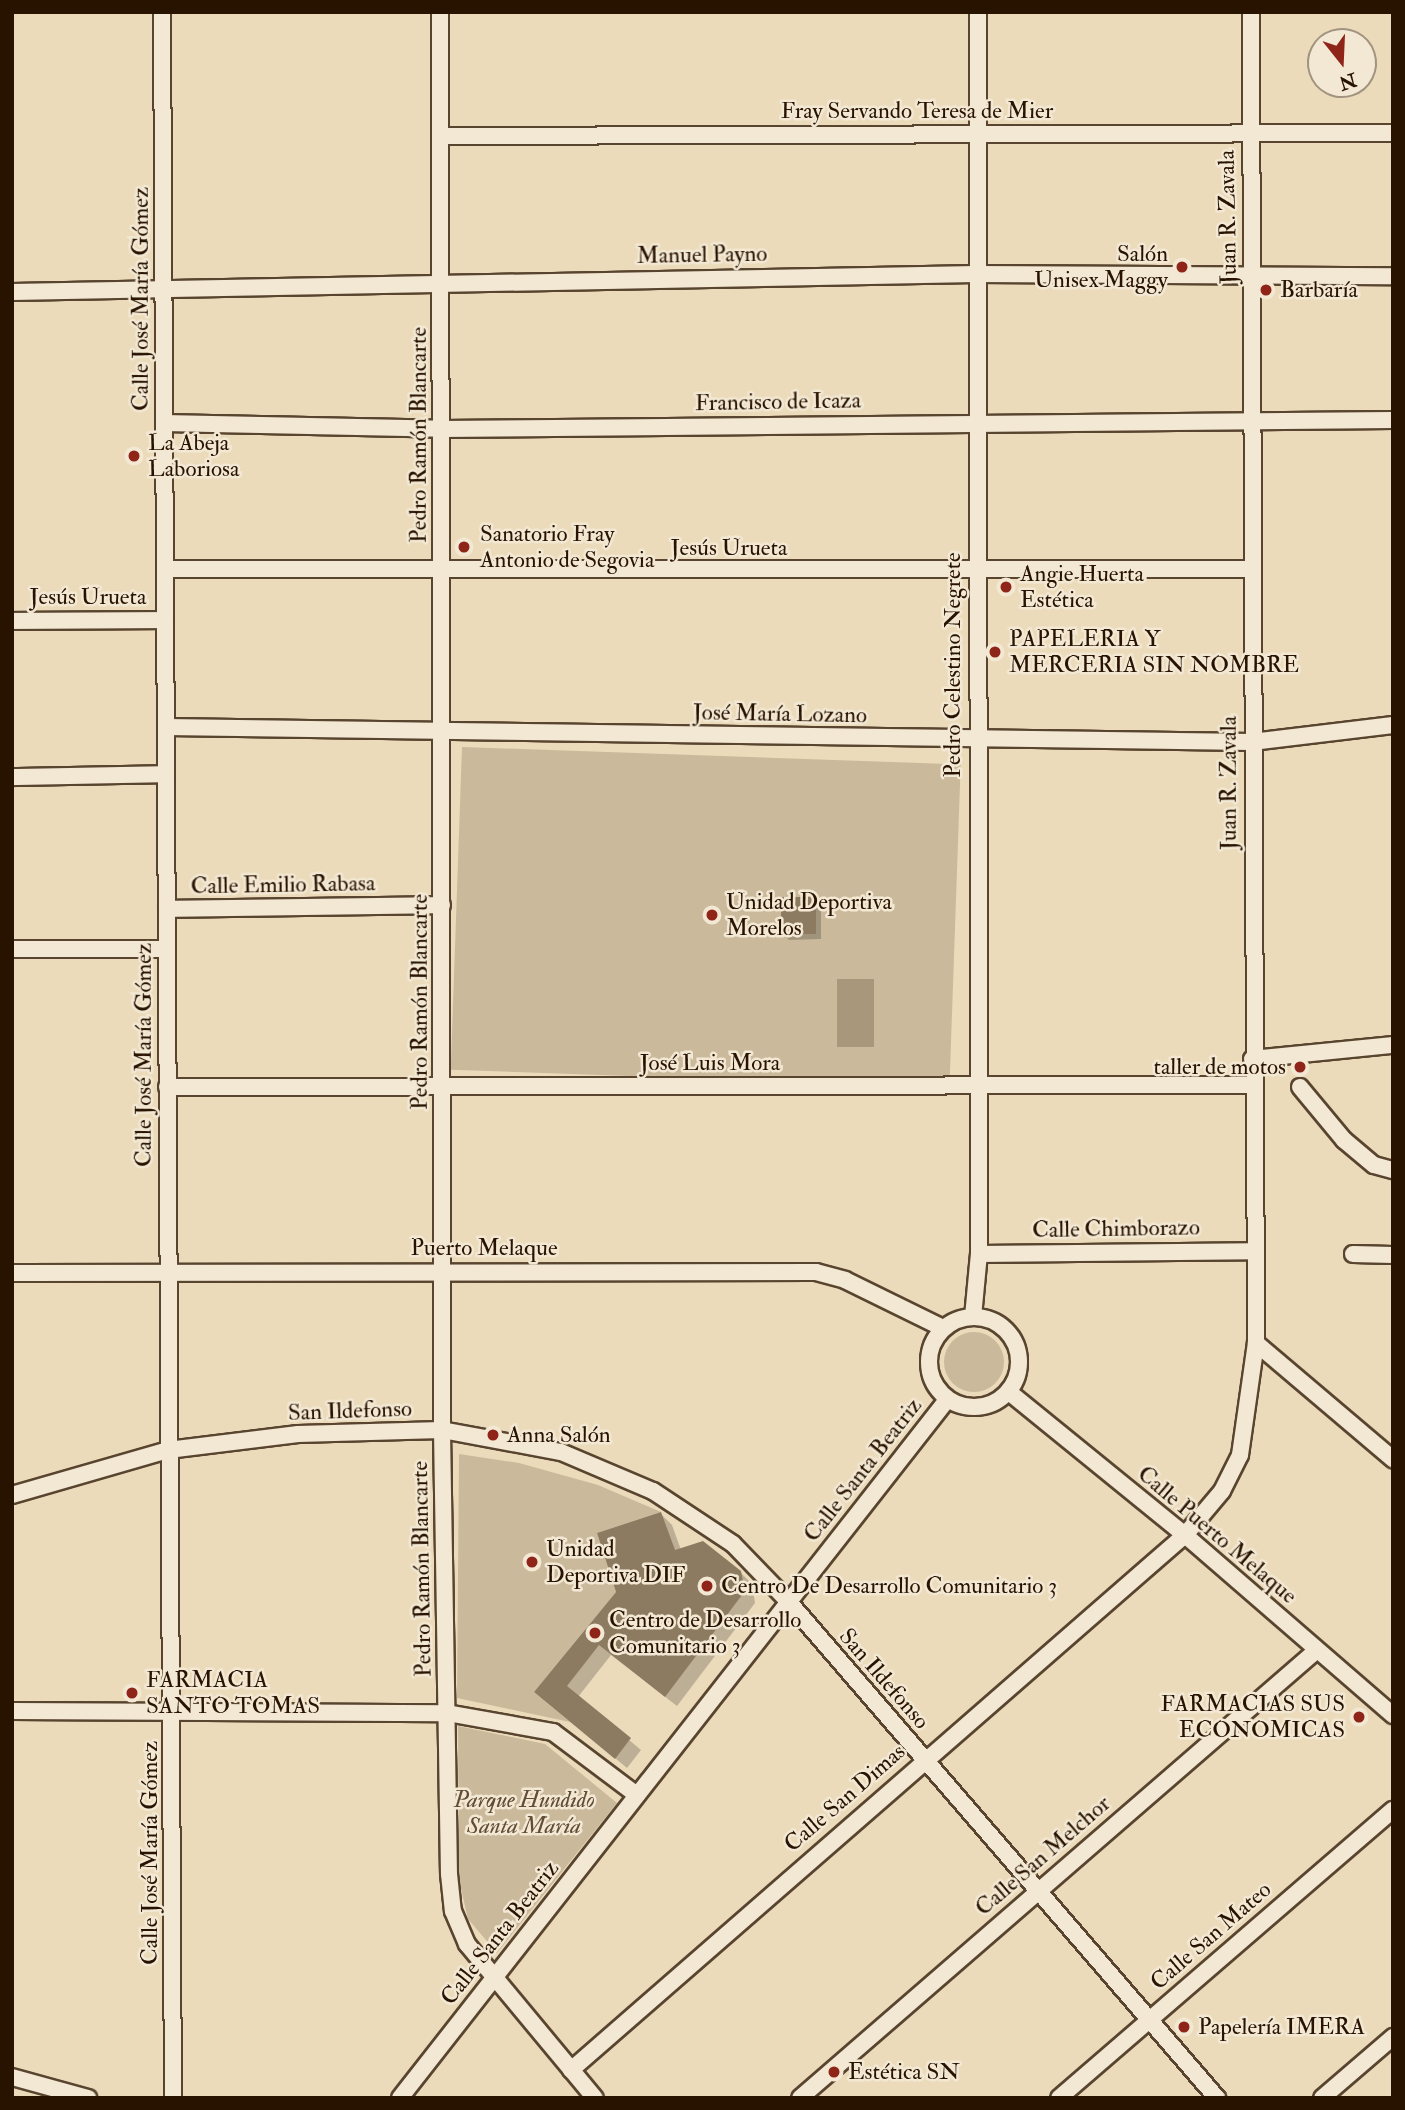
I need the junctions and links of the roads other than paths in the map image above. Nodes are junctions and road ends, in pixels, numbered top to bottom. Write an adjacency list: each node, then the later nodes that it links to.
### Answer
1 (162, 12): 13 (street, Calle José María Gómez)
2 (440, 12): 8 (street, Pedro Ramón Blancarte)
3 (978, 12): 7 (street, Pedro Celestino Negrete)
4 (1251, 12): 5 (street, Juan R. Zavala)
5 (1250, 131): 6 (street, Fray Servando Teresa de Mier); 7 (street, Fray Servando Teresa de Mier); 11 (street, Juan R. Zavala)
6 (1393, 133)
7 (977, 134): 8 (street, Fray Servando Teresa de Mier); 9 (street, Pedro Celestino Negrete)
8 (441, 136): 12 (street, Pedro Ramón Blancarte)
9 (976, 274): 11 (street, Manuel Payno); 12 (street, Manuel Payno); 18 (street, Pedro Celestino Negrete)
10 (1393, 276): 11 (street, Manuel Payno)
11 (1251, 278): 15 (street, Juan R. Zavala)
12 (442, 282): 13 (street, Manuel Payno); 19 (street, Pedro Ramón Blancarte)
13 (164, 286): 14 (street, Manuel Payno); 17 (street, Calle José María Gómez)
14 (12, 292)
15 (1253, 421): 16 (street, Francisco de Icaza); 18 (street, Francisco de Icaza); 21 (street, Juan R. Zavala)
16 (1393, 421)
17 (164, 423): 19 (street, Francisco de Icaza); 20 (street, Calle José María Gómez)
18 (975, 423): 19 (street, Francisco de Icaza); 23 (street, Pedro Celestino Negrete)
19 (442, 429): 22 (street, Pedro Ramón Blancarte)
20 (165, 569): 22 (street, Jesús Urueta); 24 (street, Calle José María Gómez)
21 (1251, 569): 23 (street, Jesús Urueta); 30 (street, Juan R. Zavala)
22 (443, 571): 23 (street, Jesús Urueta); 28 (street, Pedro Ramón Blancarte)
23 (976, 571): 29 (street, Pedro Celestino Negrete)
24 (165, 620): 25 (street, Jesús Urueta); 27 (street, Calle José María Gómez)
25 (12, 621)
26 (1393, 725): 30 (street, José María Lozano)
27 (166, 727): 28 (street, José María Lozano); 31 (street, Calle José María Gómez)
28 (442, 730): 29 (street, José María Lozano); 33 (street, Pedro Ramón Blancarte)
29 (975, 741): 30 (street, José María Lozano); 40 (street, Pedro Celestino Negrete)
30 (1252, 742): 38 (street, Juan R. Zavala)
31 (166, 774): 32 (street); 34 (street, Calle José María Gómez)
32 (12, 777)
33 (442, 905): 34 (street, Calle Emilio Rabasa); 42 (street, Pedro Ramón Blancarte)
34 (167, 909): 36 (street, Calle José María Gómez)
35 (12, 949): 36 (street)
36 (167, 949): 41 (street, Calle José María Gómez)
37 (1393, 1045): 38 (street)
38 (1252, 1059): 39 (street, Juan R. Zavala)
39 (1252, 1085): 40 (street, José Luis Mora); 45 (street, Juan R. Zavala)
40 (978, 1086): 42 (street, José Luis Mora); 46 (street, Pedro Celestino Negrete)
41 (167, 1087): 42 (street, José Luis Mora); 50 (street, Calle José María Gómez)
42 (443, 1087): 49 (street, Pedro Ramón Blancarte)
43 (1300, 1087): 44 (street)
44 (1393, 1170)
45 (1253, 1251): 46 (street, Calle Chimborazo); 54 (street, Juan R. Zavala)
46 (979, 1254): 52 (street, Pedro Celestino Negrete)
47 (1353, 1254): 48 (street)
48 (1393, 1255)
49 (443, 1271): 50 (street, Puerto Melaque); 53 (street, Puerto Melaque); 57 (street, Pedro Ramón Blancarte)
50 (168, 1272): 51 (street, Puerto Melaque); 58 (street, Calle José María Gómez)
51 (12, 1273)
52 (973, 1317): 53 (street); 55 (street)
53 (943, 1328): 56 (street)
54 (1256, 1342): 59 (street); 61 (street, Juan R. Zavala)
55 (1009, 1392): 56 (street); 61 (street, Calle Puerto Melaque)
56 (947, 1400): 62 (street, Calle Santa Beatriz)
57 (442, 1430): 58 (street, San Ildefonso); 62 (street, San Ildefonso); 66 (street, Pedro Ramón Blancarte)
58 (168, 1450): 60 (street, San Ildefonso); 64 (street, Calle José María Gómez)
59 (1393, 1459)
60 (12, 1494)
61 (1185, 1535): 63 (street, Calle Puerto Melaque); 68 (street, Calle San Dimas)
62 (788, 1601): 68 (street, San Ildefonso); 69 (street, Calle Santa Beatriz)
63 (1317, 1650): 67 (street, Calle Puerto Melaque); 71 (street, Calle San Melchor)
64 (173, 1710): 65 (street); 66 (street); 78 (street, Calle José María Gómez)
65 (12, 1711)
66 (447, 1713): 69 (street); 72 (street, Pedro Ramón Blancarte)
67 (1393, 1715)
68 (923, 1759): 71 (street, San Ildefonso); 75 (street, Calle San Dimas)
69 (637, 1795): 72 (street, Calle Santa Beatriz)
70 (1393, 1810): 73 (street, Calle San Mateo)
71 (1037, 1890): 73 (street, San Ildefonso); 81 (street, Calle San Melchor)
72 (494, 1978): 75 (street, Pedro Ramón Blancarte); 79 (street, Calle Santa Beatriz)
73 (1149, 2019): 82 (street, Calle San Mateo); 83 (street, San Ildefonso)
74 (1393, 2037): 84 (street)
75 (571, 2070): 80 (street, Pedro Ramón Blancarte)
76 (12, 2077): 77 (street)
77 (88, 2098)
78 (173, 2098)
79 (400, 2098)
80 (595, 2098)
81 (800, 2098)
82 (1059, 2098)
83 (1217, 2098)
84 (1322, 2098)

